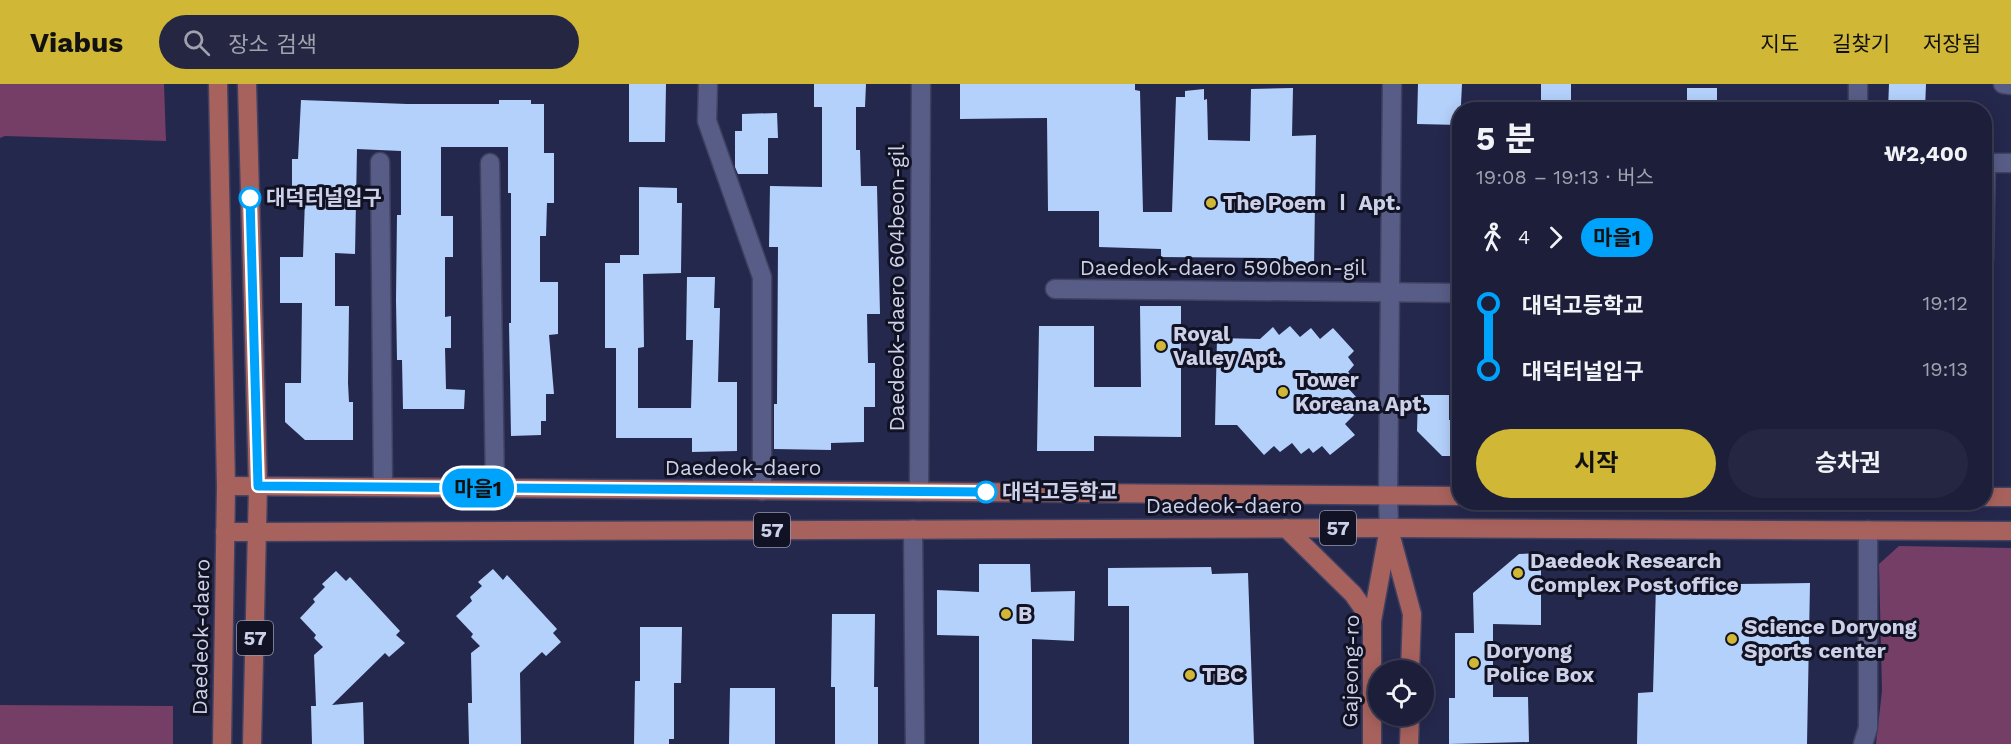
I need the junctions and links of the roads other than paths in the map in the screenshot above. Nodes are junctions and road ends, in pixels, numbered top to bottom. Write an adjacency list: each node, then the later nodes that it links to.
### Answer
1 (218, 84): 17 (main road)
2 (248, 84): 18 (main road)
3 (708, 84): 21 (street)
4 (921, 84): 22 (street, Daedeok-daero 604beon-gil)
5 (1392, 84): 15 (street, Daedeok-daero 590beon-gil)
6 (1858, 84): 9 (street)
7 (2003, 84): 8 (street)
8 (2011, 85)
9 (1858, 102)
10 (380, 162): 19 (street)
11 (490, 163): 20 (street)
12 (1992, 163): 13 (street)
13 (2011, 163)
14 (1055, 289): 15 (street, Daedeok-daero 590beon-gil)
15 (1391, 292): 16 (street, Daedeok-daero 590beon-gil); 23 (street, Daedeok-daero 590beon-gil)
16 (1452, 293)
17 (226, 486): 18 (main road, Daedeok-daero / 57); 33 (main road, Daedeok-daero / 57)
18 (258, 486): 19 (main road, Daedeok-daero / 57); 31 (main road, 57)
19 (383, 487): 20 (main road, Daedeok-daero / 57)
20 (495, 488): 21 (main road, Daedeok-daero / 57)
21 (762, 490): 22 (main road, Daedeok-daero / 57)
22 (919, 492): 23 (main road, Daedeok-daero / 57)
23 (1388, 496): 24 (main road, Daedeok-daero / 57); 28 (street, Gajeong-ro)
24 (1452, 496)
25 (1992, 497): 26 (main road)
26 (2011, 497)
27 (1287, 528): 28 (main road, Daedeok-daero / 57); 29 (main road, Daedeok-daero / 57); 34 (main road)
28 (1389, 528): 30 (main road, Daedeok-daero / 57); 34 (main road, Gajeong-ro); 35 (main road, Gajeong-ro)
29 (913, 529): 31 (main road, Daedeok-daero / 57); 39 (street)
30 (1868, 530): 32 (main road, Daedeok-daero / 57); 42 (street)
31 (257, 531): 33 (main road, Daedeok-daero / 57); 38 (main road, 57)
32 (2011, 531)
33 (225, 532): 37 (main road, Daedeok-daero / 57)
34 (1372, 621): 40 (main road, Gajeong-ro)
35 (1410, 660)
36 (1410, 726): 41 (main road)
37 (222, 744)
38 (252, 744)
39 (915, 744)
40 (1372, 744)
41 (1409, 744)
42 (1863, 744)

